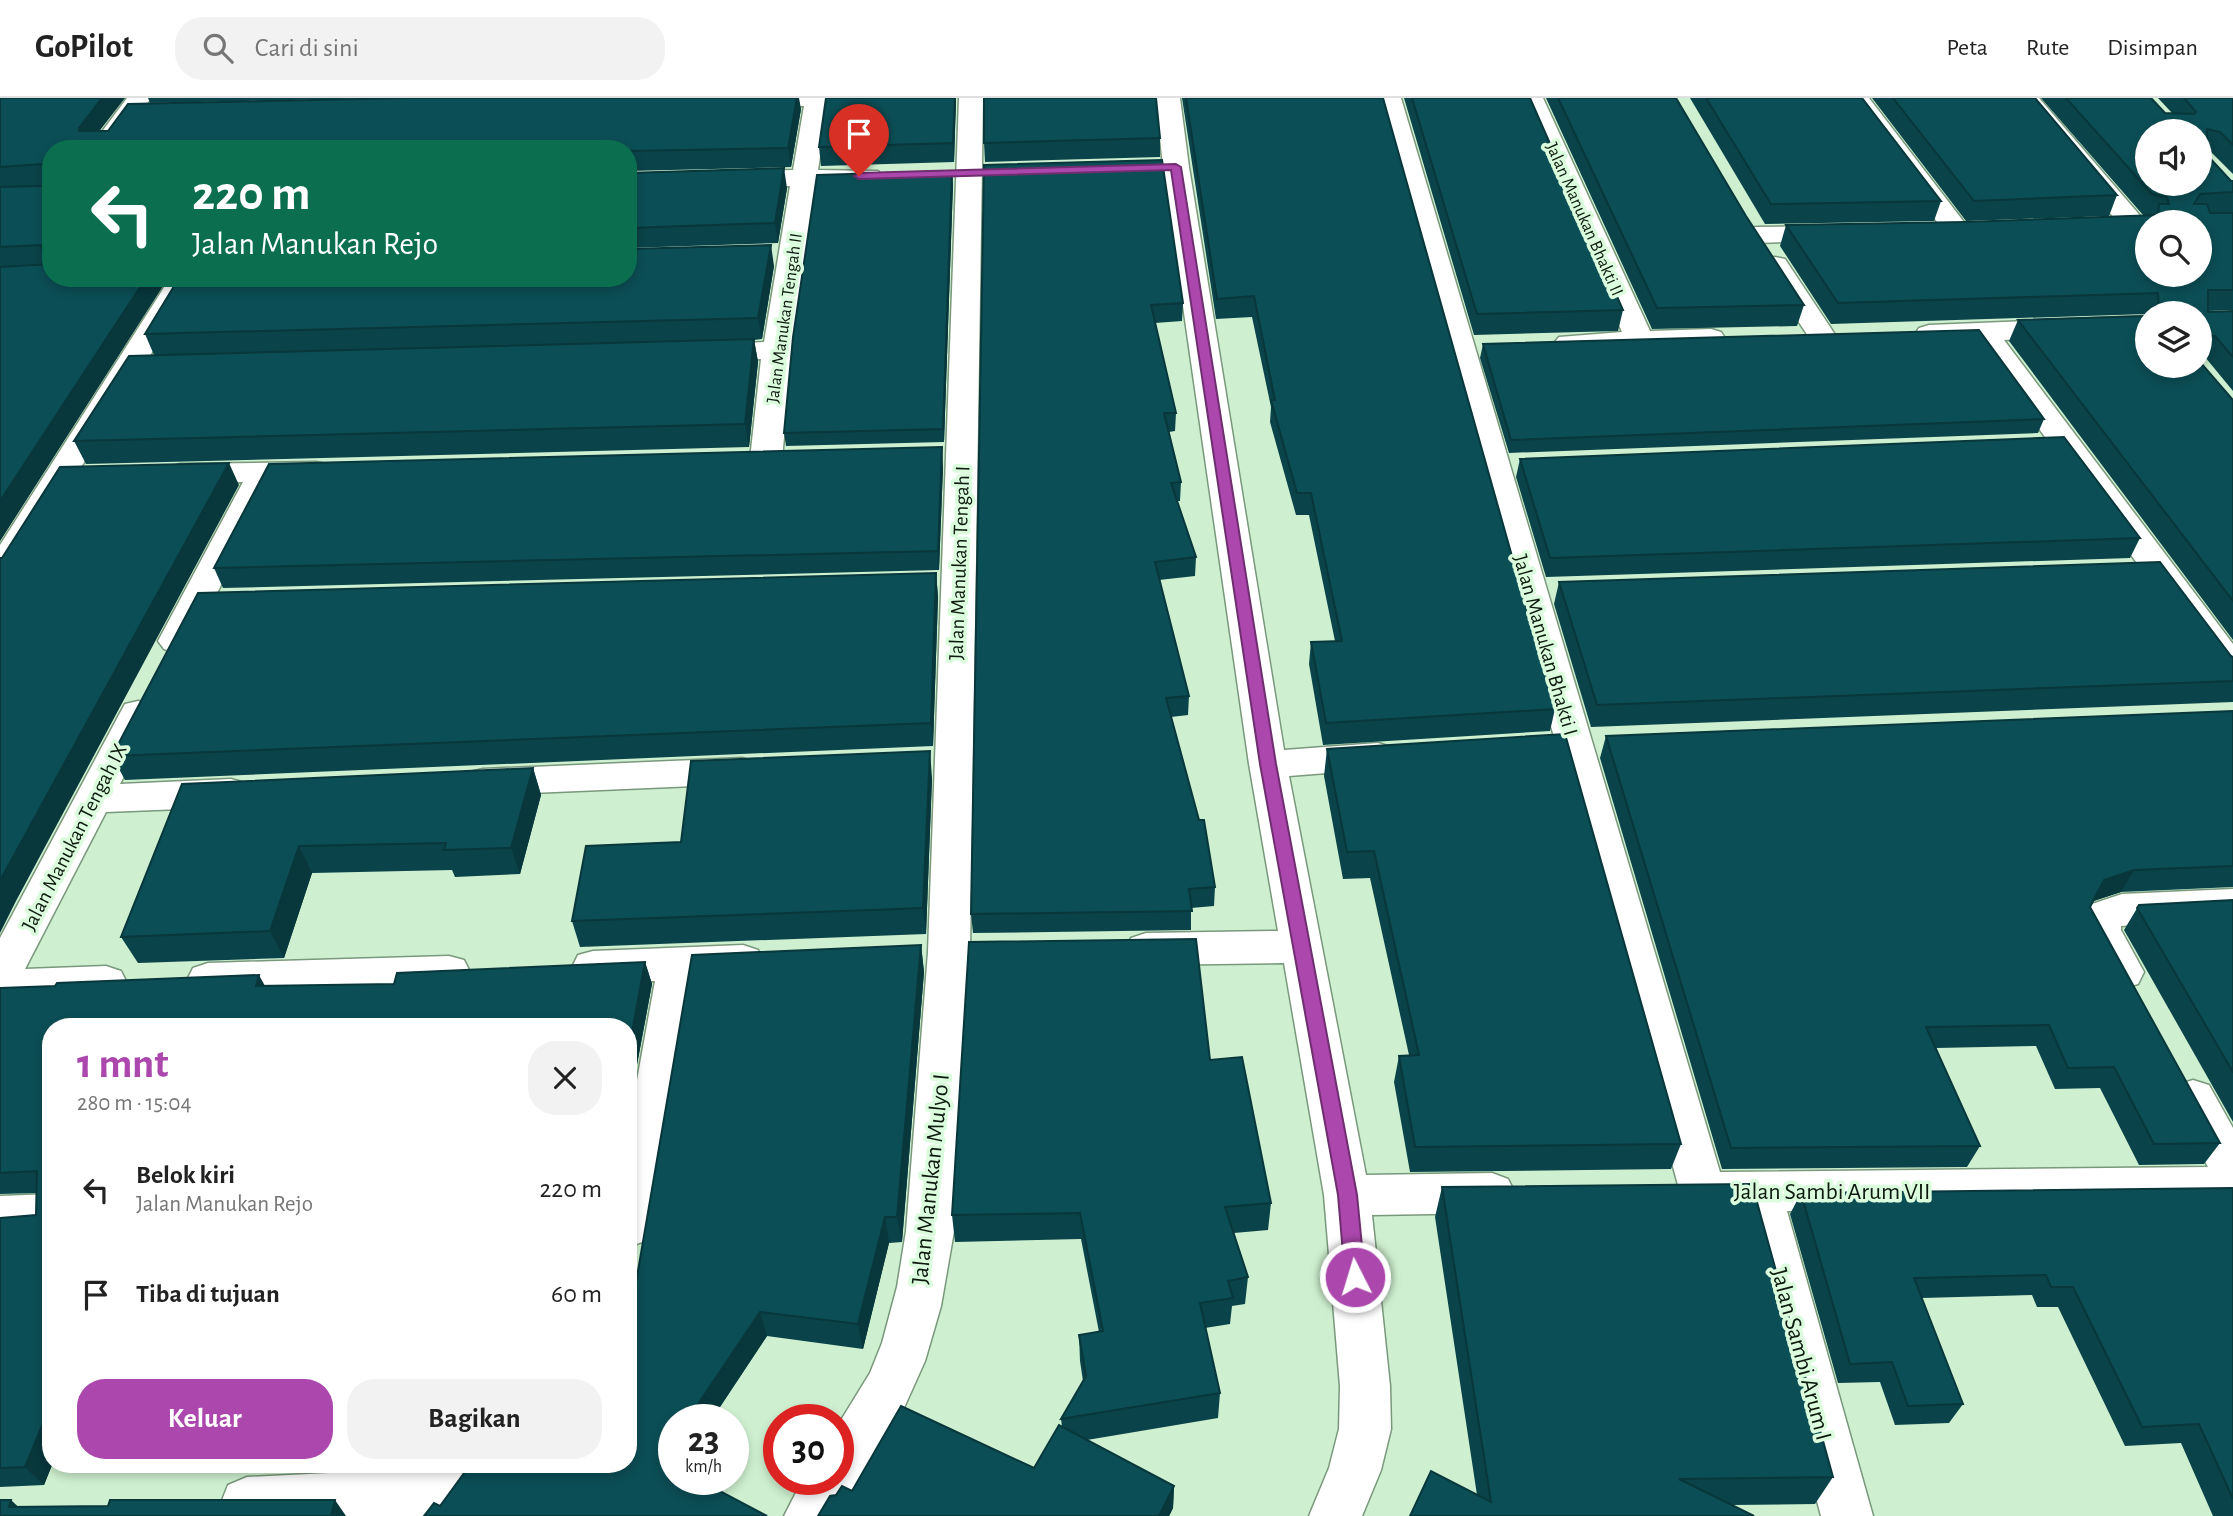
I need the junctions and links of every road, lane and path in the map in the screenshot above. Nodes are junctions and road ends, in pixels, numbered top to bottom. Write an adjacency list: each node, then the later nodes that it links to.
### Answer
1 (817, 98): 8 (street); 13 (street, Jalan Manukan Tengah II)
2 (971, 98): 53 (street, Jalan Manukan Tengah I)
3 (1168, 98): 45 (street)
4 (1390, 98): 66 (street, Jalan Manukan Bhakti I)
5 (1531, 98): 28 (street, Jalan Manukan Bhakti II)
6 (1857, 98): 20 (street)
7 (2026, 98): 15 (street)
8 (722, 100)
9 (133, 106): 10 (street); 11 (street)
10 (161, 113)
11 (108, 140)
12 (887, 176): 13 (street)
13 (803, 178): 14 (street); 30 (street, Jalan Manukan Tengah II)
14 (637, 182)
15 (2135, 218)
16 (2135, 225): 17 (street)
17 (2107, 226)
18 (1985, 231): 20 (street)
19 (1931, 232): 20 (street)
20 (1958, 232)
21 (1863, 233): 26 (street)
22 (180, 287): 37 (street)
23 (2135, 326): 24 (street)
24 (1984, 333): 25 (street); 38 (street)
25 (1903, 335)
26 (1823, 336)
27 (1744, 338): 28 (street)
28 (1639, 340): 29 (street)
29 (1543, 344)
30 (777, 350): 31 (street); 32 (street, Jalan Manukan Tengah II)
31 (680, 352)
32 (765, 459)
33 (348, 470): 34 (street)
34 (264, 472): 35 (street); 42 (street, Jalan Manukan Tengah IX)
35 (155, 475)
36 (100, 476): 37 (street)
37 (59, 477): 39 (street)
38 (2159, 570): 40 (street); 43 (street)
39 (0, 571)
40 (2117, 571)
41 (237, 602): 42 (street)
42 (196, 603): 49 (street, Jalan Manukan Tengah IX)
43 (2233, 669)
44 (1408, 755): 45 (street)
45 (1268, 764): 51 (street)
46 (774, 769): 47 (street)
47 (454, 783)
48 (260, 792): 49 (street)
49 (93, 799): 58 (street, Jalan Manukan Tengah IX)
50 (2233, 904): 60 (street)
51 (1302, 947): 52 (street); 68 (street)
52 (1112, 950)
53 (949, 952): 71 (street, Jalan Manukan Mulyo I)
54 (784, 959): 55 (street)
55 (679, 964): 56 (street); 63 (street)
56 (554, 968)
57 (485, 971): 59 (street)
58 (0, 978)
59 (0, 987)
60 (2140, 1002)
61 (2173, 1062): 62 (street)
62 (2233, 1170)
63 (637, 1179)
64 (2233, 1187): 65 (street, Jalan Sambi Arum VII)
65 (1758, 1191): 66 (street, Jalan Sambi Arum VII); 77 (street, Jalan Sambi Arum I)
66 (1683, 1192)
67 (1539, 1193): 68 (street)
68 (1347, 1195): 76 (street)
69 (42, 1215): 70 (street)
70 (0, 1217)
71 (854, 1444)
72 (443, 1491): 74 (street)
73 (823, 1495): 75 (street)
74 (207, 1505)
75 (810, 1516)
76 (1335, 1516)
77 (1847, 1516)

